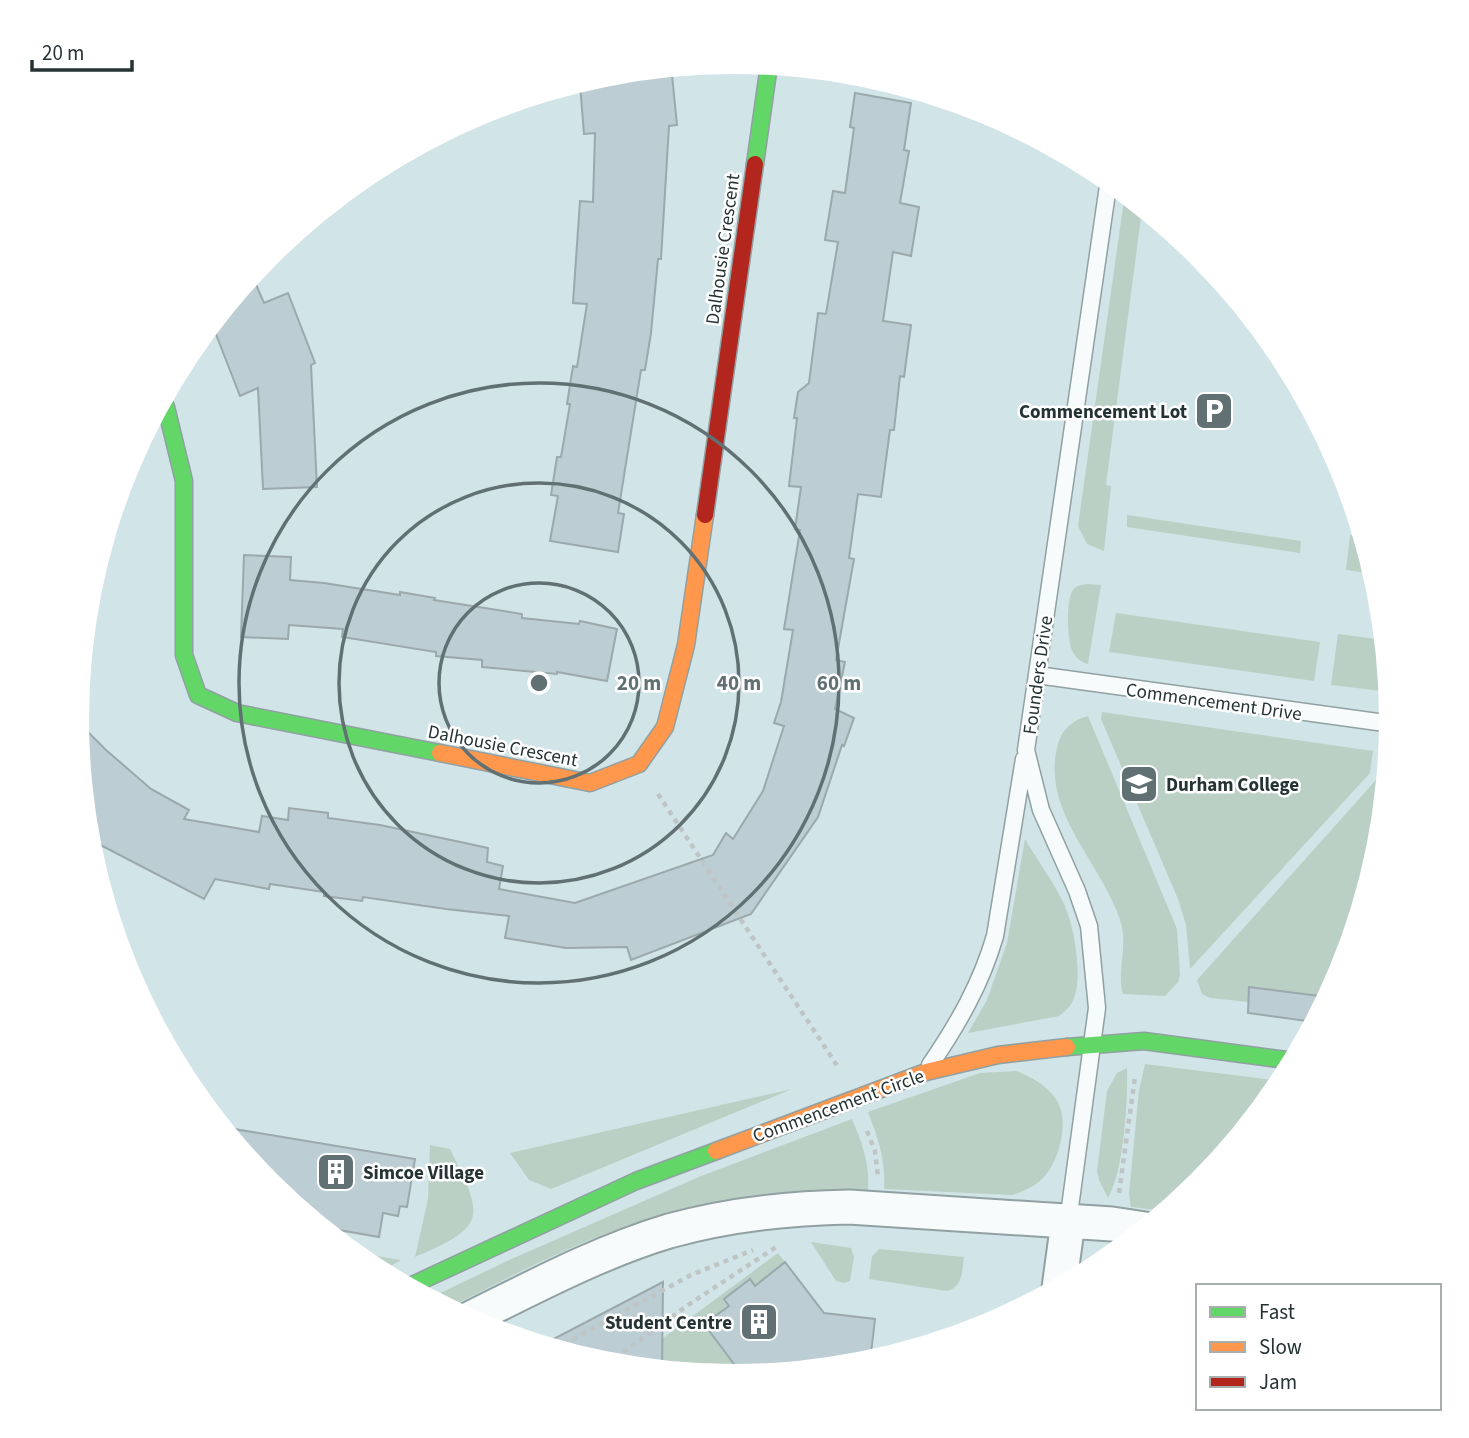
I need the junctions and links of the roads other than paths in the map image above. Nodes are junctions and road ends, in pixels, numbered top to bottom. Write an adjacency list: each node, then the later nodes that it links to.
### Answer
1 (768, 75): 3 (street, Dalhousie Crescent)
2 (1106, 192): 4 (lane, Founders Drive)
3 (167, 412)
4 (1037, 675): 5 (lane, Commencement Drive); 6 (lane, Founders Drive)
5 (1380, 722)
6 (1026, 750): 7 (lane, Founders Drive); 9 (lane)
7 (1092, 1044): 8 (street, Commencement Circle); 9 (street, Commencement Circle); 10 (lane, Founders Drive)
8 (1283, 1060)
9 (926, 1072): 13 (street, Commencement Circle)
10 (1068, 1222): 11 (street); 12 (street, Founders Drive); 14 (street)
11 (1131, 1228)
12 (1061, 1276)
13 (419, 1282)
14 (482, 1313)

